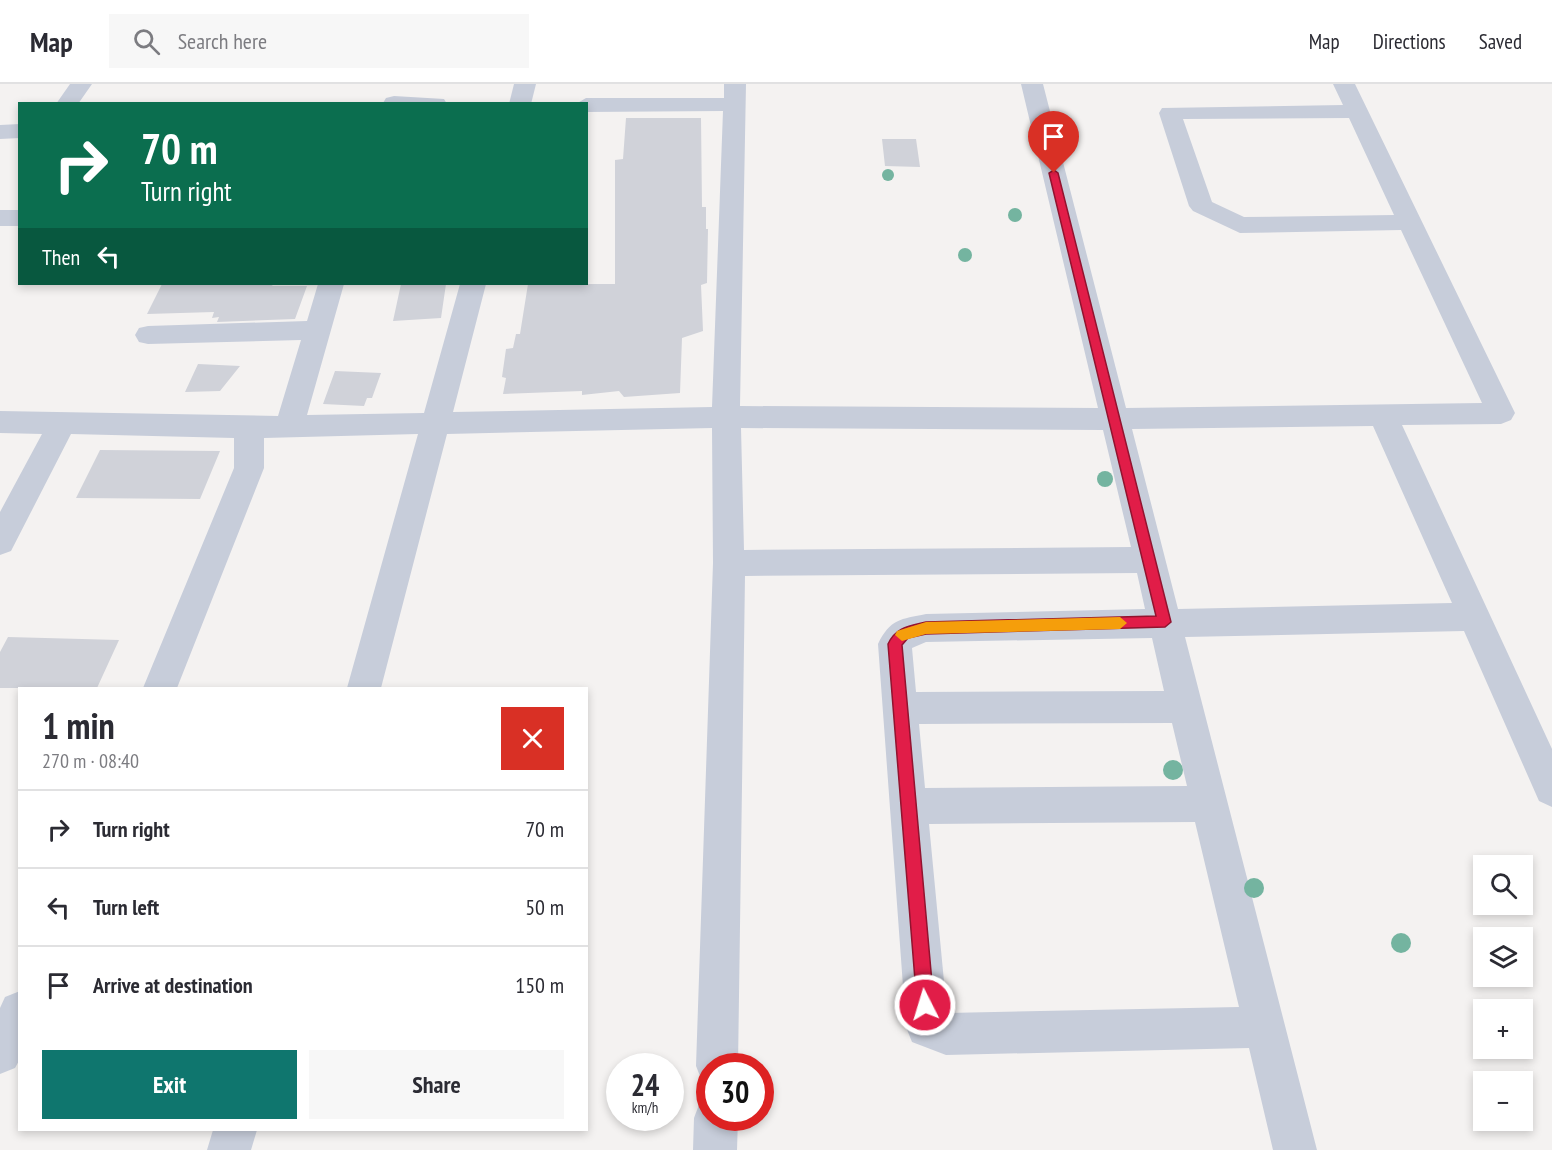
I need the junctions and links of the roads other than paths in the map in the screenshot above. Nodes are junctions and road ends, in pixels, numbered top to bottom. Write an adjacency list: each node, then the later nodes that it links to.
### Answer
1 (81, 84): 7 (street)
2 (401, 84): 8 (street)
3 (525, 84): 9 (street)
4 (1032, 84): 23 (street)
5 (1344, 84): 11 (street)
6 (734, 94): 10 (street); 22 (street)
7 (68, 102)
8 (394, 102)
9 (520, 102)
10 (588, 105)
11 (1357, 111): 16 (street); 16 (street)
12 (18, 131): 13 (street)
13 (0, 132)
14 (0, 218): 15 (street)
15 (18, 218)
16 (1410, 222): 21 (street)
17 (331, 285): 19 (street)
18 (473, 285): 25 (street)
19 (318, 330): 20 (street); 27 (street)
20 (148, 335)
21 (1383, 415): 23 (street); 32 (street)
22 (726, 417): 23 (street); 25 (street); 31 (street)
23 (1114, 419): 30 (street)
24 (0, 422): 26 (street)
25 (437, 422): 27 (street); 35 (street)
26 (62, 424): 28 (street); 29 (street)
27 (289, 426): 28 (street)
28 (249, 427): 34 (street)
29 (0, 542)
30 (1149, 560): 31 (street); 33 (street)
31 (729, 563): 44 (street)
32 (1475, 617): 33 (street); 38 (street)
33 (1165, 622): 36 (street); 37 (street)
34 (160, 687)
35 (364, 687)
36 (1186, 707): 37 (street); 39 (street)
37 (901, 708): 40 (street)
38 (1552, 789)
39 (1210, 804): 40 (street); 42 (street)
40 (909, 806): 42 (street)
41 (18, 1016): 43 (street)
42 (1265, 1027): 49 (street)
43 (0, 1053)
44 (717, 1053)
45 (235, 1131): 47 (street)
46 (716, 1131): 48 (street)
47 (229, 1150)
48 (715, 1150)
49 (1296, 1150)

